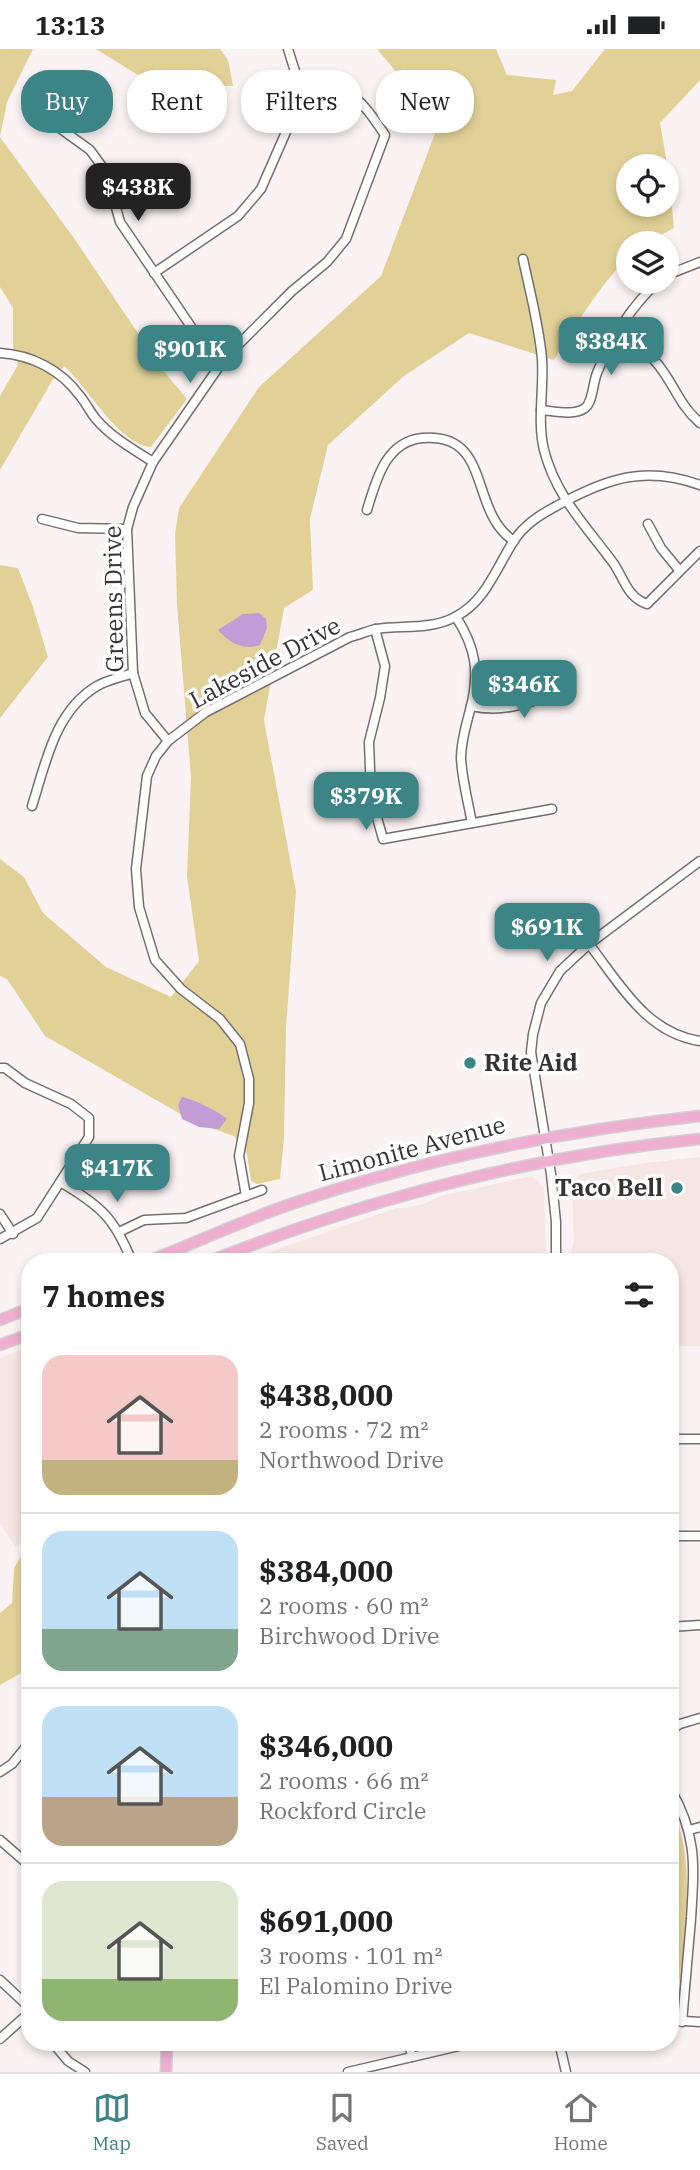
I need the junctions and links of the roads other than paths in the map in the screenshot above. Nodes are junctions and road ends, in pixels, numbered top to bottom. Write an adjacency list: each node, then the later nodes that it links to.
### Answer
1 (288, 49): 2 (street)
2 (295, 70)
3 (362, 105): 13 (street, Greens Drive)
4 (67, 133): 9 (street)
5 (285, 133): 9 (street)
6 (523, 259): 14 (street)
7 (700, 262): 8 (street)
8 (679, 270)
9 (154, 273): 13 (street)
10 (644, 294): 11 (street)
11 (618, 334): 14 (street); 15 (street)
12 (0, 353): 16 (street)
13 (225, 358): 16 (street, Greens Drive)
14 (541, 410): 18 (street)
15 (700, 423)
16 (153, 461): 22 (street, Greens Drive)
17 (700, 485): 18 (street, Lakeside Drive)
18 (566, 501): 23 (street, Lakeside Drive); 25 (street)
19 (367, 510): 23 (street)
20 (42, 519): 22 (street)
21 (648, 524): 25 (street)
22 (127, 529): 28 (street, Greens Drive)
23 (514, 541): 26 (street, Lakeside Drive)
24 (700, 551): 25 (street)
25 (679, 569)
26 (456, 617): 27 (street, Lakeside Drive); 30 (street)
27 (375, 629): 31 (street, Lakeside Drive); 34 (street)
28 (133, 673): 31 (street, Greens Drive); 32 (street)
29 (570, 685): 30 (street)
30 (471, 706): 34 (street)
31 (168, 741): 45 (street, Lakeside Drive)
32 (32, 806)
33 (552, 809): 34 (street)
34 (472, 823)
35 (700, 861): 36 (street)
36 (589, 944): 37 (street); 40 (street)
37 (700, 1041)
38 (0, 1068): 43 (street)
39 (700, 1116): 40 (main road, Limonite Avenue)
40 (545, 1137): 42 (street); 51 (main road, Limonite Avenue)
41 (700, 1139): 42 (main road, Limonite Avenue)
42 (549, 1160): 52 (main road, Limonite Avenue); 53 (street)
43 (62, 1183): 47 (street); 48 (street)
44 (262, 1190): 45 (street)
45 (246, 1196): 47 (street)
46 (0, 1214): 48 (street)
47 (119, 1232): 50 (street)
48 (13, 1234): 49 (street)
49 (0, 1239)
50 (128, 1253)
51 (169, 1253)
52 (231, 1253)
53 (556, 1253)
54 (21, 1312): 56 (main road)
55 (21, 1314): 57 (main road)
56 (0, 1320)
57 (0, 1327)
58 (21, 1337): 59 (main road)
59 (0, 1345)
60 (679, 1439): 61 (street)
61 (700, 1439)
62 (679, 1536): 63 (street)
63 (700, 1536)
64 (700, 1625): 65 (street)
65 (679, 1626)
66 (700, 1718): 67 (street)
67 (679, 1725)
68 (21, 1753): 69 (street)
69 (0, 1772)
70 (679, 1803): 72 (street)
71 (700, 1827): 72 (street)
72 (689, 1830): 75 (street)
73 (0, 1840): 74 (street)
74 (21, 1858)
75 (690, 1929): 76 (street); 80 (street)
76 (700, 1930)
77 (0, 1980): 78 (street)
78 (21, 2001)
79 (21, 2019): 82 (street)
80 (681, 2022): 81 (street)
81 (700, 2022)
82 (0, 2039)
83 (60, 2051): 89 (street)
84 (167, 2051): 90 (main road)
85 (411, 2051): 88 (street)
86 (438, 2051): 88 (street)
87 (561, 2051): 92 (street)
88 (412, 2057): 91 (street)
89 (84, 2072)
90 (166, 2072)
91 (348, 2072)
92 (566, 2072)

